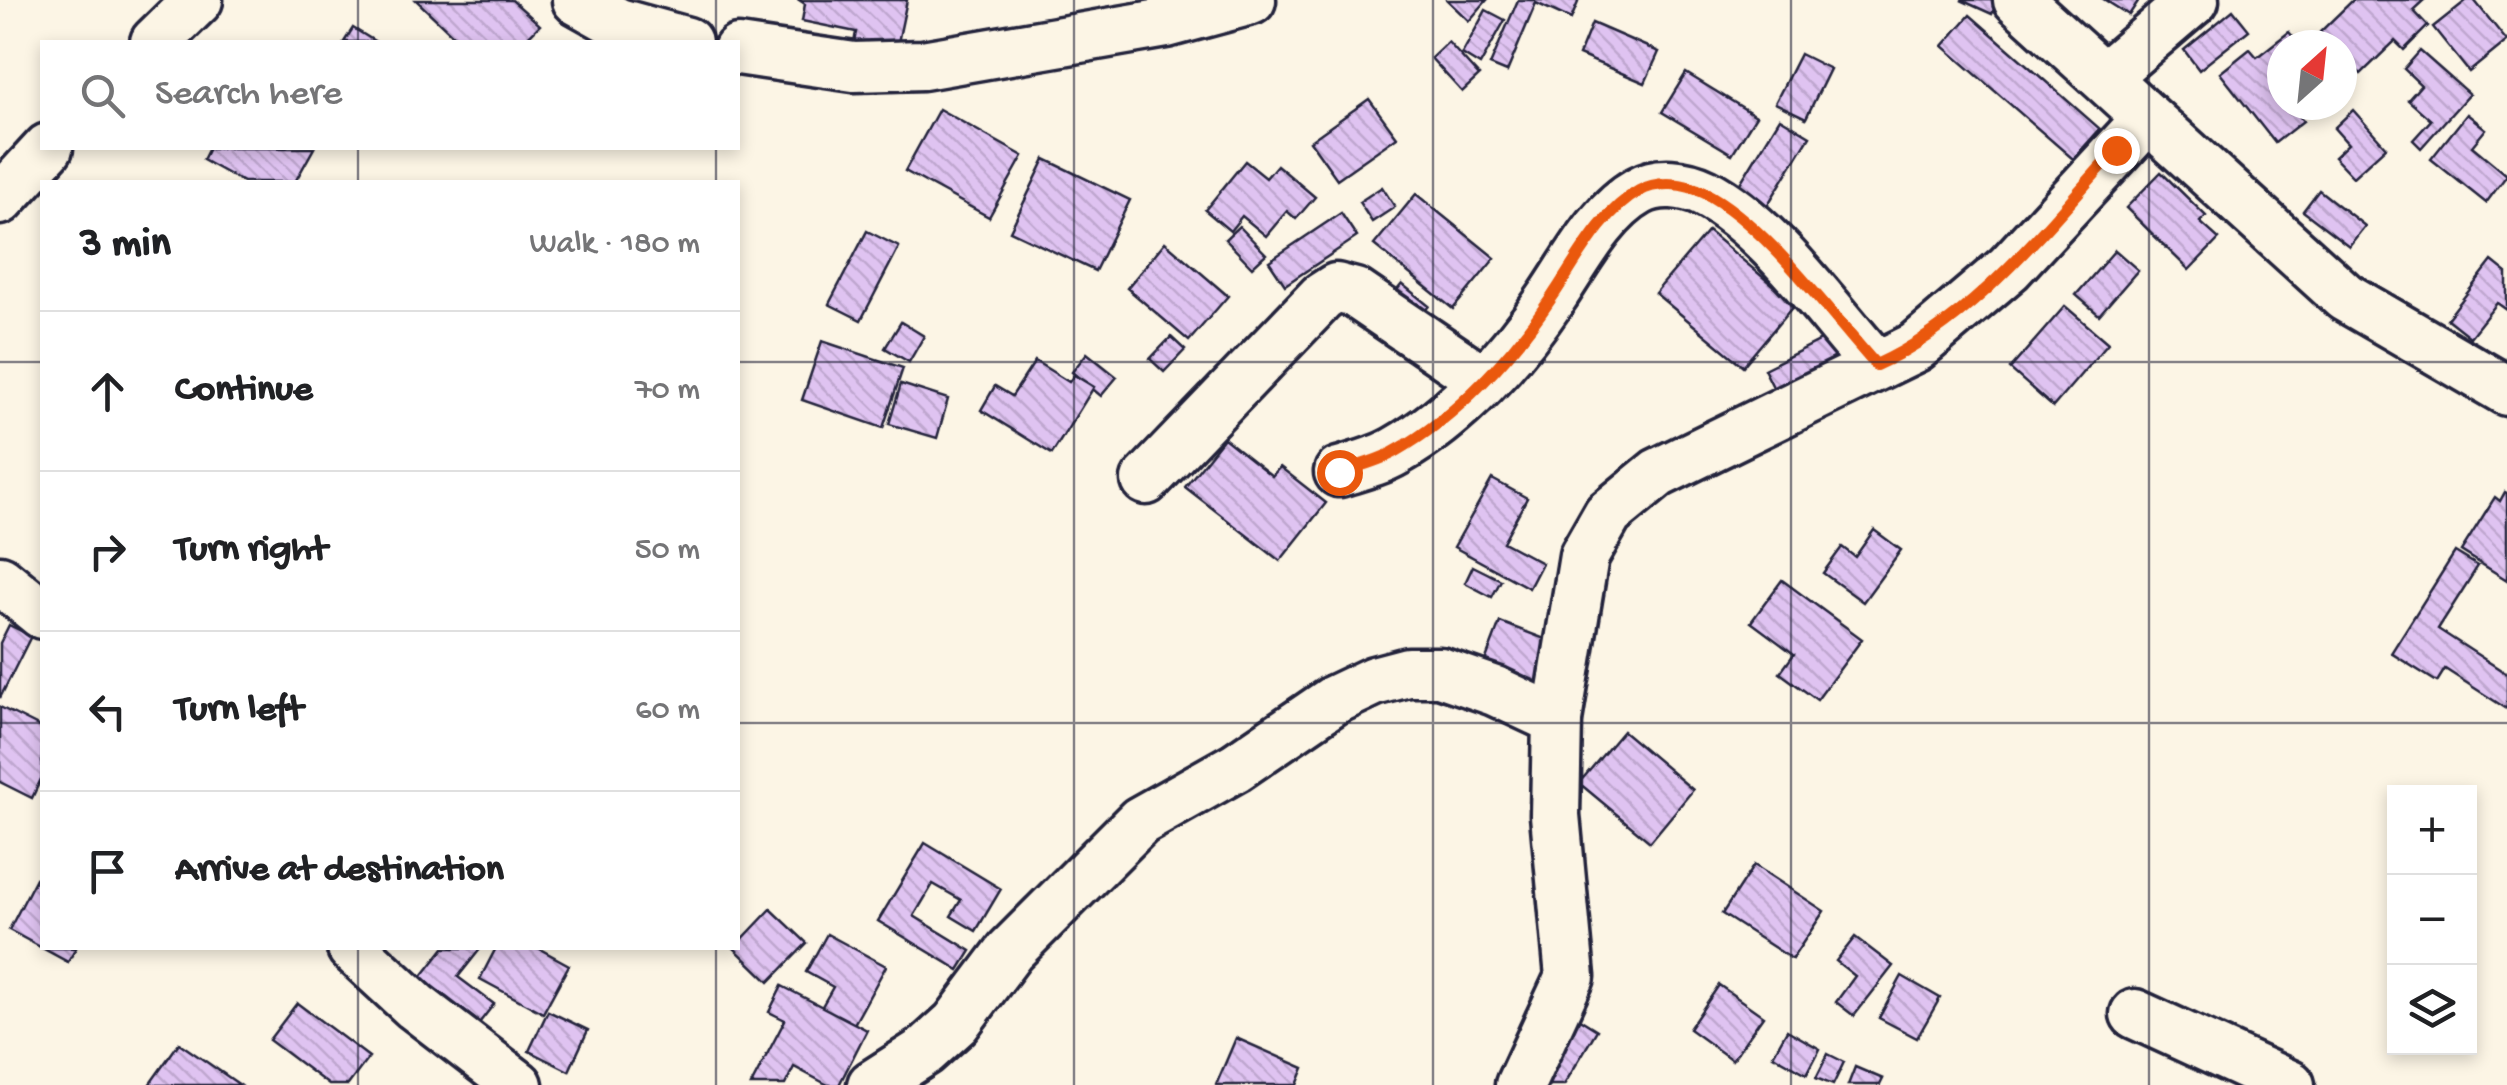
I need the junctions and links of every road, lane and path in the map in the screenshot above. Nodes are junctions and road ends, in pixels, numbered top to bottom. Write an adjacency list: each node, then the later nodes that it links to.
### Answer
1 (577, 0): 7 (street)
2 (1251, 0): 8 (street)
3 (2018, 0): 9 (street)
4 (2194, 0): 9 (street)
5 (187, 3): 6 (street)
6 (156, 40)
7 (680, 40)
8 (740, 50)
9 (2104, 77): 10 (street)
10 (2146, 118): 13 (street); 15 (street)
11 (46, 150): 12 (street)
12 (0, 200)
13 (1876, 365): 14 (street); 20 (street)
14 (1483, 380): 16 (street); 17 (street)
15 (2507, 390)
16 (1339, 472)
17 (1146, 480)
18 (0, 580): 19 (street)
19 (40, 612)
20 (1557, 720): 24 (street); 25 (street)
21 (354, 950): 23 (street)
22 (2136, 1014): 26 (street)
23 (518, 1085)
24 (872, 1085)
25 (1520, 1085)
26 (2290, 1085)

